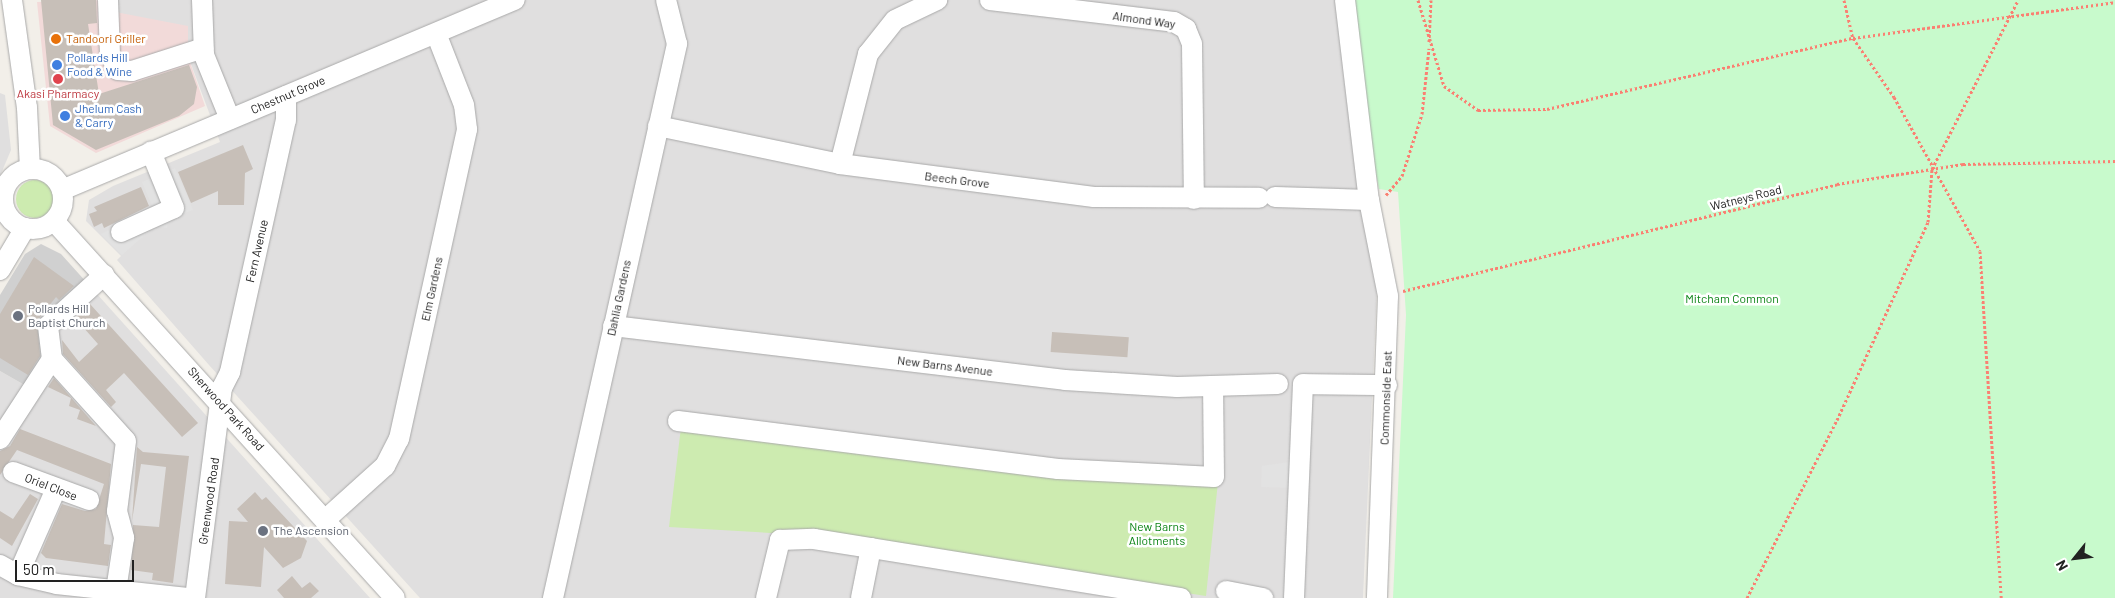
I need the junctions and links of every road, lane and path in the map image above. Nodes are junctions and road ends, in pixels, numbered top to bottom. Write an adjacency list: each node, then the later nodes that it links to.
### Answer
1 (12, 0): 25 (street)
2 (108, 0): 18 (street)
3 (202, 0): 18 (street)
4 (515, 0): 15 (street, Chestnut Grove)
5 (666, 0): 21 (street, Dahlia Gardens)
6 (937, 0): 24 (street)
7 (990, 0): 29 (street, Almond Way)
8 (1345, 0): 30 (street, Commonside East)
9 (1418, 0): 17 (path)
10 (1431, 0): 17 (path)
11 (1844, 0): 16 (path)
12 (2018, 0): 14 (path)
13 (2115, 2): 14 (path)
14 (2011, 16): 16 (path); 26 (path)
15 (436, 32): 19 (street, Chestnut Grove); 49 (street, Elm Gardens)
16 (1853, 38): 17 (path); 26 (path)
17 (1429, 46): 30 (path)
18 (203, 48): 20 (street)
19 (286, 96): 20 (street, Chestnut Grove); 43 (street, Fern Avenue)
20 (230, 119): 22 (street, Chestnut Grove)
21 (658, 126): 24 (street, Beech Grove); 38 (street, Dahlia Gardens)
22 (151, 152): 27 (street, Chestnut Grove); 33 (street)
23 (2115, 161): 26 (path, Watneys Road)
24 (840, 164): 29 (street, Beech Grove)
25 (30, 169): 27 (street); 28 (street)
26 (1932, 169): 37 (path, Watneys Road); 65 (path); 66 (path)
27 (62, 190): 31 (street)
28 (2, 191): 32 (street)
29 (1194, 199): 30 (street, Beech Grove)
30 (1372, 205): 37 (street, Commonside East)
31 (54, 221): 32 (street); 36 (street, Sherwood Park Road)
32 (18, 224): 34 (street); 35 (street)
33 (121, 232)
34 (0, 248)
35 (0, 270)
36 (104, 275): 39 (street); 43 (street, Sherwood Park Road)
37 (1388, 296): 41 (street, Commonside East)
38 (613, 326): 42 (street, New Barns Avenue); 58 (street, Dahlia Gardens)
39 (52, 359): 45 (street); 53 (street)
40 (1278, 384): 42 (street, New Barns Avenue)
41 (1387, 385): 63 (street); 64 (street, Commonside East)
42 (1213, 387): 44 (street)
43 (221, 404): 49 (street, Sherwood Park Road); 56 (street, Greenwood Road)
44 (678, 421)
45 (0, 439)
46 (13, 472): 47 (street, Oriel Close)
47 (55, 491): 48 (street, Oriel Close); 52 (street)
48 (89, 500)
49 (325, 520): 57 (street, Sherwood Park Road)
50 (871, 548): 59 (street); 60 (street); 61 (street)
51 (0, 565): 52 (street)
52 (18, 575): 53 (street)
53 (116, 590): 55 (street)
54 (1226, 591): 62 (street)
55 (189, 598)
56 (195, 598)
57 (395, 598)
58 (553, 598)
59 (766, 598)
60 (861, 598)
61 (1181, 598)
62 (1263, 598)
63 (1294, 598)
64 (1377, 598)
65 (1747, 598)
66 (2002, 598)

